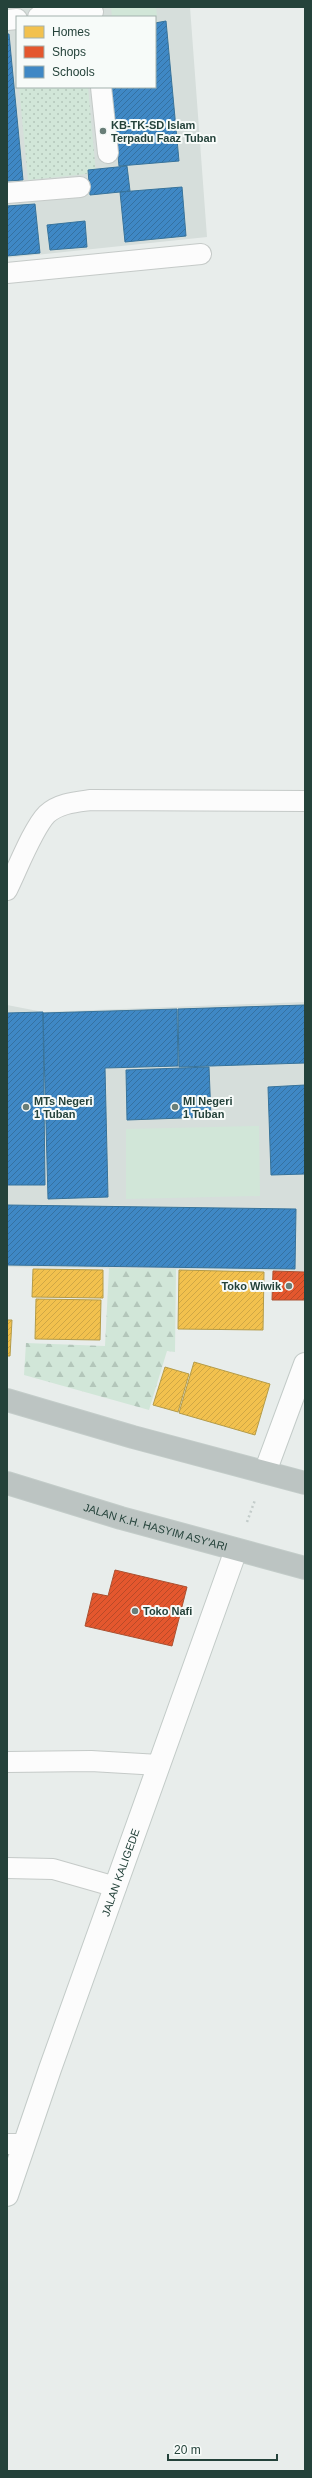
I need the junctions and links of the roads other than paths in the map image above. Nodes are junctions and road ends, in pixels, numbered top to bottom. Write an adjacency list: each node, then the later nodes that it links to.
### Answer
1 (93, 12): 2 (lane)
2 (49, 16)
3 (101, 88): 4 (lane)
4 (108, 153)
5 (80, 187): 6 (lane)
6 (7, 193)
7 (201, 254): 8 (lane)
8 (7, 273)
9 (305, 800): 10 (lane)
10 (7, 890)
11 (305, 1364): 13 (street)
12 (7, 1400): 13 (highway)
13 (265, 1472): 15 (highway)
14 (7, 1483): 16 (highway, JALAN K.H. HASYIM ASY'ARI)
15 (305, 1483)
16 (236, 1550): 17 (highway, JALAN K.H. HASYIM ASY'ARI); 19 (street, JALAN KALIGEDE)
17 (305, 1568)
18 (7, 1762): 19 (lane)
19 (159, 1765): 21 (street, JALAN KALIGEDE)
20 (7, 1868): 21 (lane)
21 (116, 1887): 22 (street, JALAN KALIGEDE)
22 (16, 2144): 23 (street, JALAN KALIGEDE)
23 (7, 2195)

